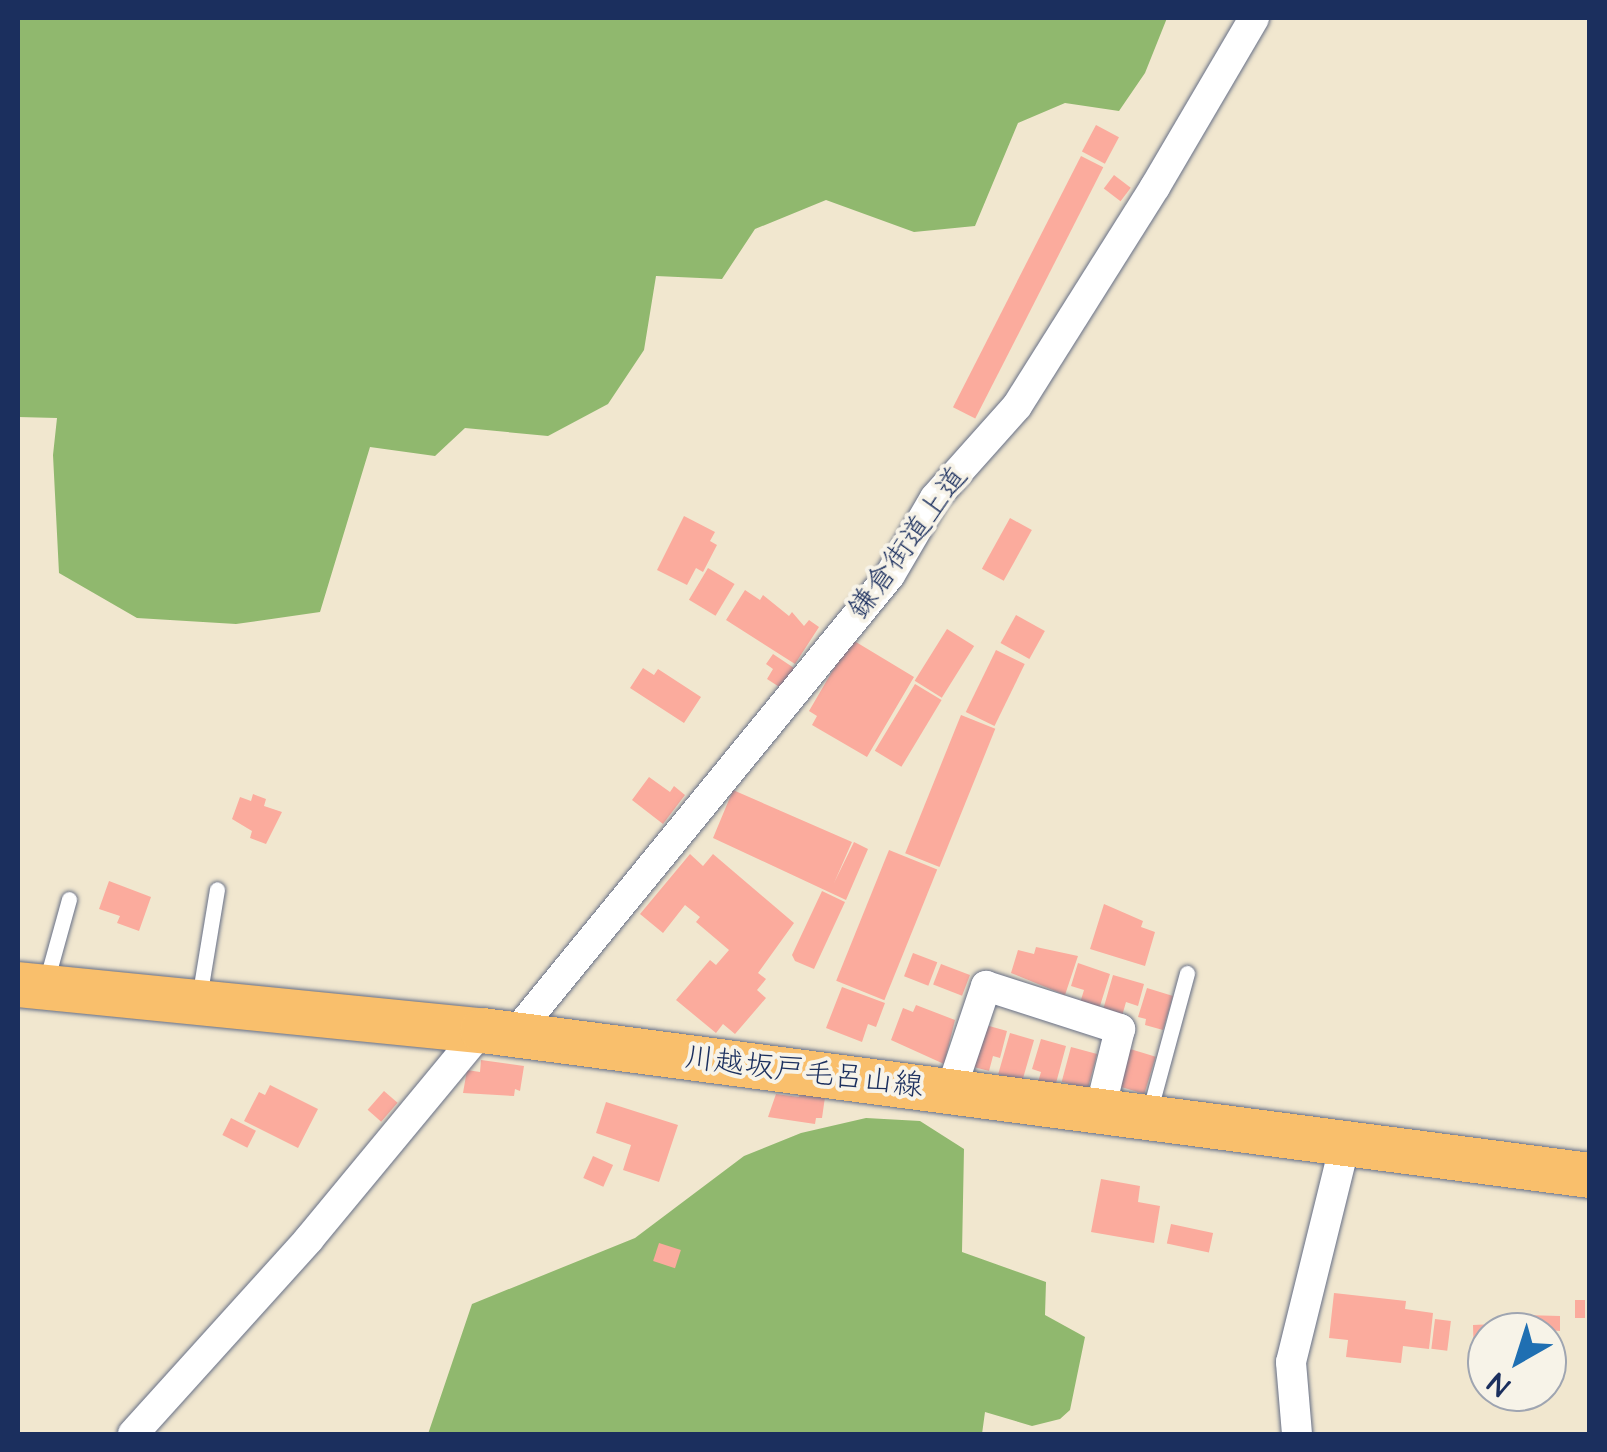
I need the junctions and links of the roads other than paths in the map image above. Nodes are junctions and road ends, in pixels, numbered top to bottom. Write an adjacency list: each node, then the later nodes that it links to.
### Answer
1 (1254, 18): 7 (street, 鎌倉街道上道)
2 (217, 889): 6 (lane)
3 (69, 899): 5 (lane)
4 (1188, 973): 10 (lane)
5 (31, 985): 6 (main road, 川越坂戸毛呂山線)
6 (199, 1002): 7 (main road, 川越坂戸毛呂山線)
7 (498, 1032): 8 (main road, 川越坂戸毛呂山線); 13 (street, 鎌倉街道上道)
8 (951, 1090): 9 (main road, 川越坂戸毛呂山線); 9 (street)
9 (1100, 1110): 10 (main road, 川越坂戸毛呂山線)
10 (1148, 1116): 11 (main road, 川越坂戸毛呂山線)
11 (1345, 1143): 12 (main road, 川越坂戸毛呂山線); 14 (street)
12 (1590, 1175)
13 (132, 1434)
14 (1296, 1434)

